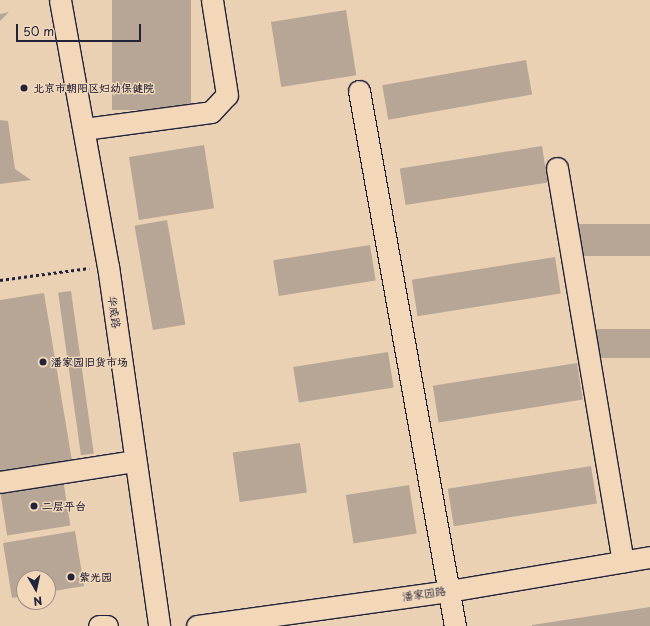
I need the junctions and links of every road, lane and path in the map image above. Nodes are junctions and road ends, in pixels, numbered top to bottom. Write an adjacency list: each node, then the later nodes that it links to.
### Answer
1 (60, 0): 4 (street, 华威路)
2 (212, 0): 4 (street)
3 (359, 91): 12 (street)
4 (84, 129): 6 (street, 华威路)
5 (556, 168): 11 (street)
6 (108, 266): 7 (path); 8 (street, 华威路)
7 (0, 280)
8 (134, 461): 9 (street); 15 (street, 华威路)
9 (0, 482)
10 (650, 557): 11 (street, 潘家园路)
11 (623, 562): 12 (street, 潘家园路)
12 (449, 591): 16 (street, 潘家园路); 17 (street)
13 (99, 626): 14 (street)
14 (108, 626)
15 (159, 626)
16 (197, 626)
17 (455, 626)

